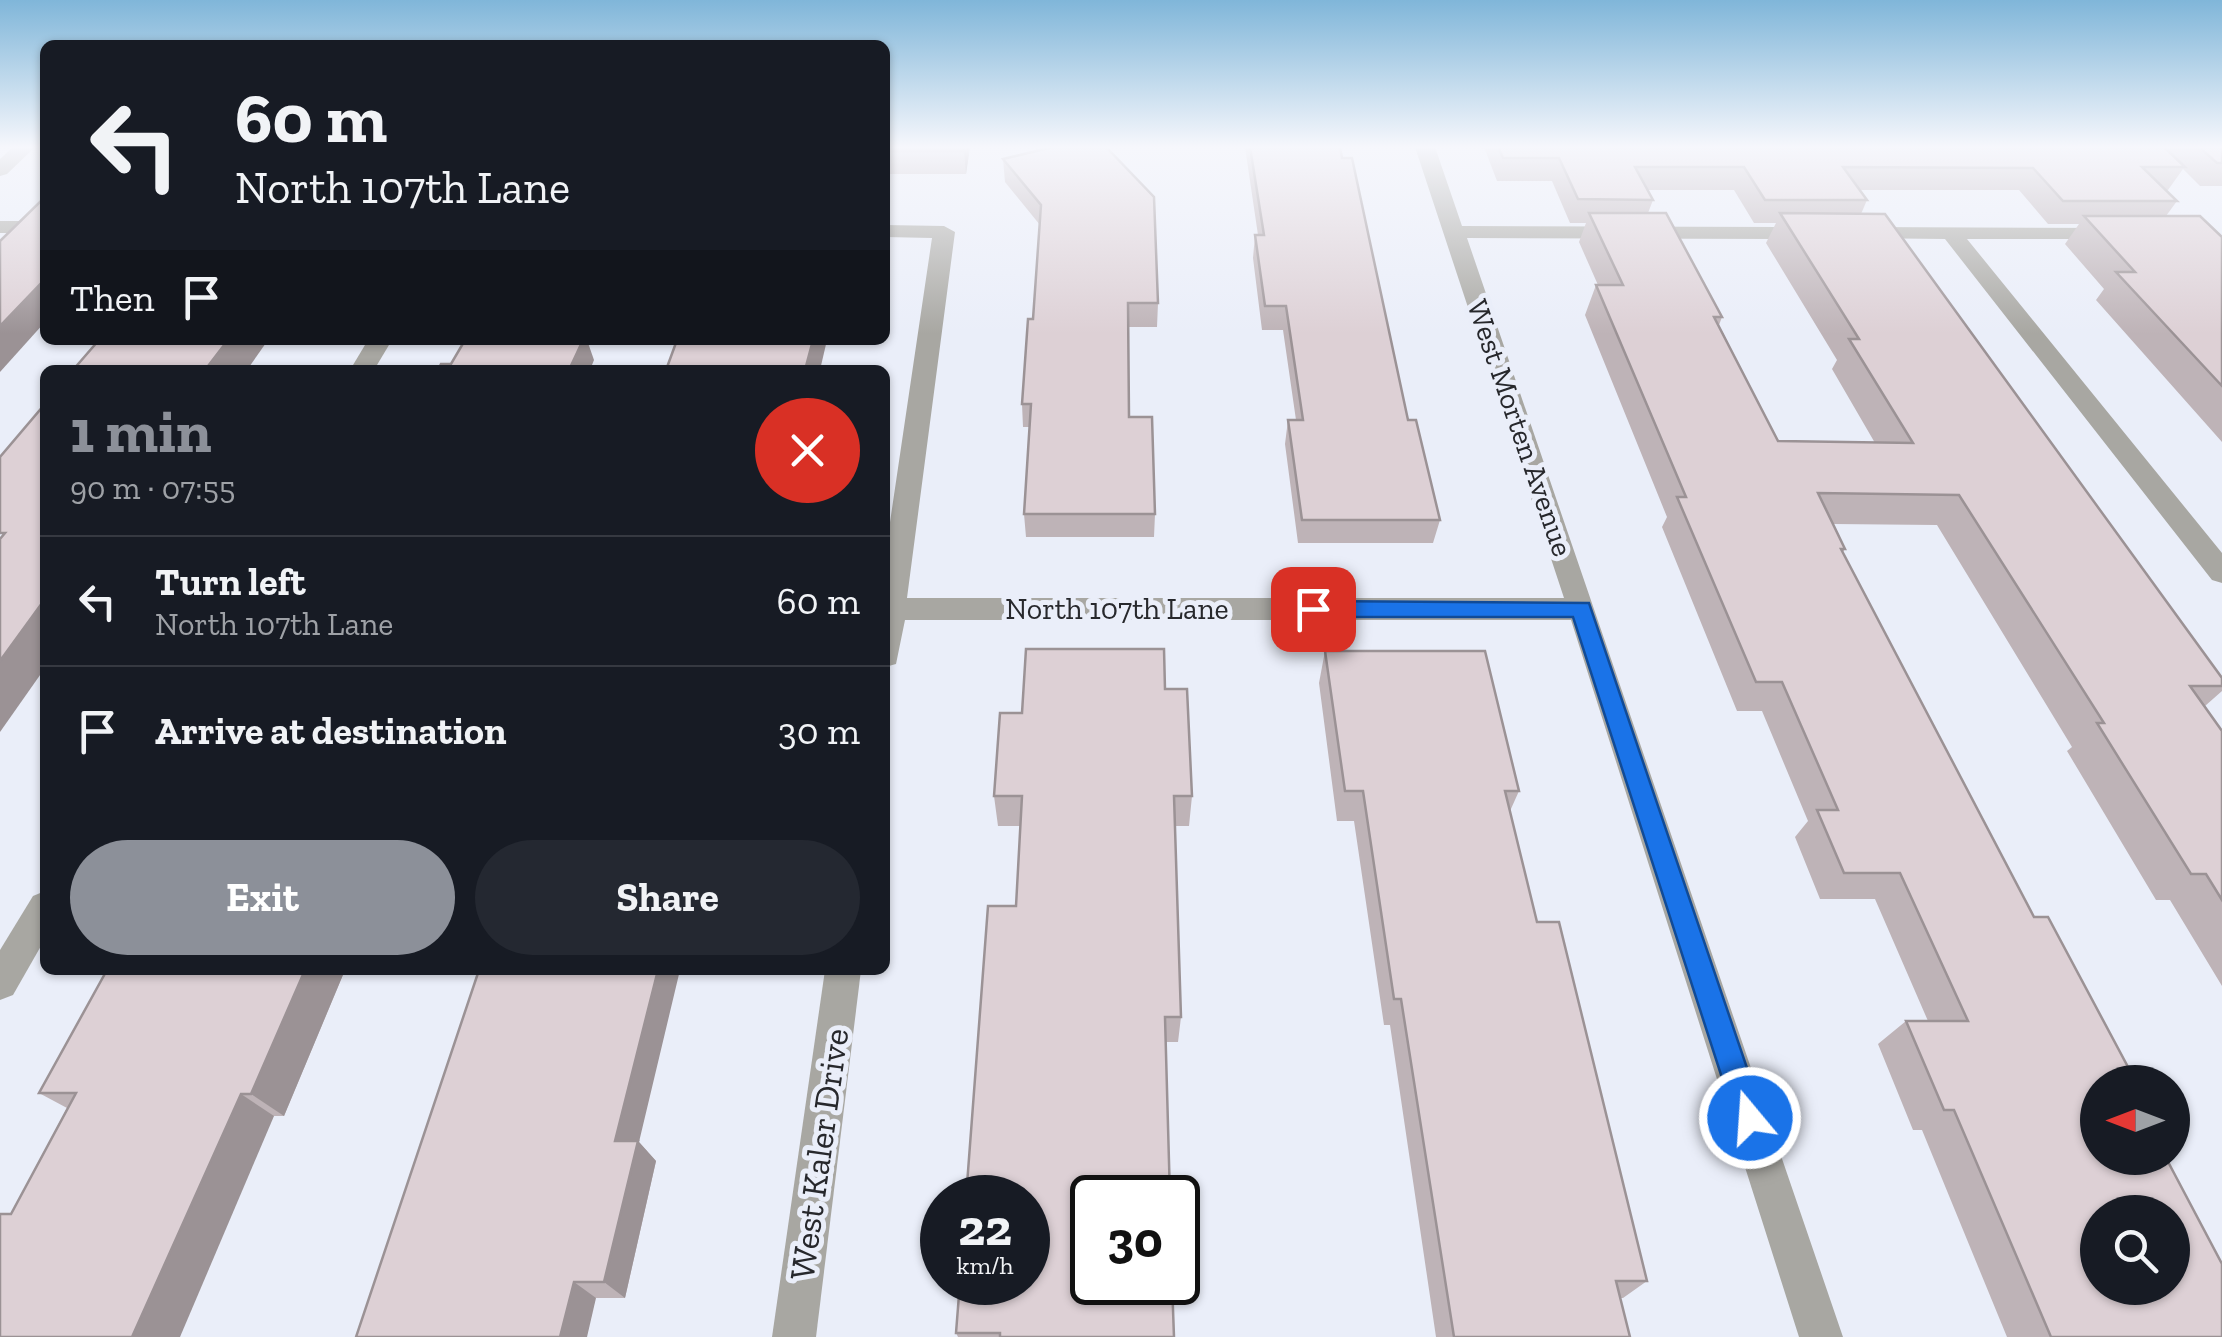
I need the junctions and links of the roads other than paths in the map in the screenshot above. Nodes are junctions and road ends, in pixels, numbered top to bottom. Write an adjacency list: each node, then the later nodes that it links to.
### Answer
1 (1446, 209): 5 (street, West Morten Avenue)
2 (0, 227): 3 (street)
3 (40, 227)
4 (890, 232): 9 (street)
5 (1454, 232): 6 (street); 10 (street, West Morten Avenue)
6 (1951, 233): 7 (street); 8 (street)
7 (2125, 234)
8 (2222, 572)
9 (891, 609): 10 (street, North 107th Lane); 11 (street)
10 (1582, 609): 16 (street, West Morten Avenue)
11 (890, 617)
12 (40, 915): 14 (street)
13 (842, 975): 15 (street, West Kaler Drive)
14 (0, 983)
15 (794, 1337)
16 (1821, 1337)

